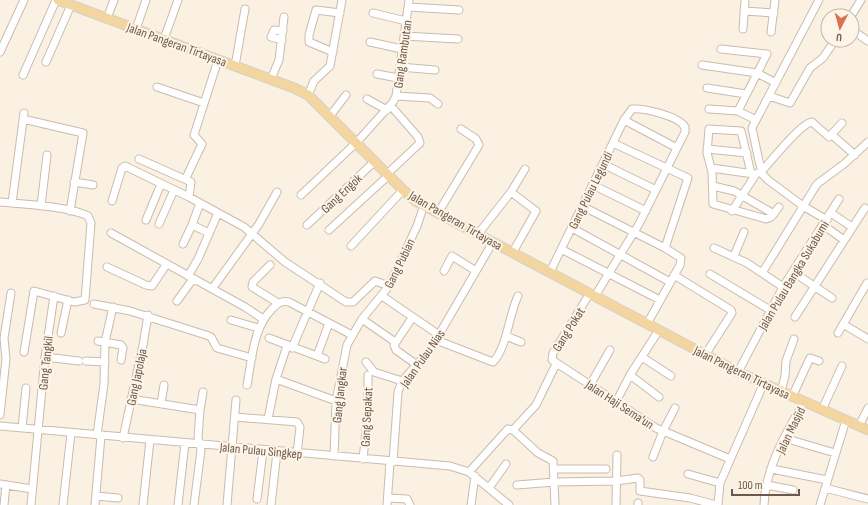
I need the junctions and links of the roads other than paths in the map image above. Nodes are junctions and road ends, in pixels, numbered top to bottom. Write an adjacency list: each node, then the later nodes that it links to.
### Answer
1 (24, 0): 31 (street)
2 (57, 0): 10 (main road, Jalan Pangeran Tirtayasa); 41 (street)
3 (114, 0): 19 (street)
4 (146, 0): 21 (street)
5 (178, 0): 25 (street)
6 (342, 0): 15 (street)
7 (745, 0): 14 (street)
8 (775, 0): 17 (street)
9 (819, 0): 44 (street)
10 (76, 4): 19 (main road, Jalan Pangeran Tirtayasa); 34 (street)
11 (409, 4): 13 (street); 20 (street, Gang Rambutan)
12 (245, 9): 36 (street)
13 (459, 10)
14 (744, 11): 17 (street); 22 (street)
15 (340, 13): 32 (street); 32 (street)
16 (373, 13): 20 (street)
17 (774, 13): 23 (street)
18 (284, 17): 43 (street)
19 (107, 18): 21 (main road, Jalan Pangeran Tirtayasa)
20 (406, 21): 24 (street, Gang Rambutan)
21 (136, 29): 25 (main road, Jalan Pangeran Tirtayasa)
22 (743, 29)
23 (771, 32)
24 (404, 36): 26 (street); 29 (street, Gang Rambutan)
25 (164, 39): 33 (main road, Jalan Pangeran Tirtayasa)
26 (458, 40)
27 (370, 42): 29 (street)
28 (830, 48): 51 (street)
29 (402, 49): 37 (street, Gang Rambutan)
30 (721, 49): 39 (street)
31 (0, 52)
32 (333, 52): 48 (street)
33 (218, 60): 36 (main road, Jalan Pangeran Tirtayasa); 53 (street)
34 (46, 62)
35 (702, 65): 39 (street)
36 (235, 66): 43 (main road, Jalan Pangeran Tirtayasa)
37 (400, 66): 38 (street); 42 (street, Gang Rambutan)
38 (435, 70)
39 (757, 73): 44 (street); 47 (street)
40 (377, 74): 42 (street)
41 (24, 75)
42 (398, 78): 50 (street, Gang Rambutan)
43 (271, 79): 48 (main road, Jalan Pangeran Tirtayasa)
44 (776, 83): 51 (street)
45 (157, 87): 53 (street)
46 (706, 88): 47 (street)
47 (746, 94): 57 (street)
48 (308, 95): 58 (main road, Jalan Pangeran Tirtayasa)
49 (346, 95): 58 (street)
50 (396, 96): 54 (street); 55 (street, Gang Rambutan)
51 (769, 96): 60 (street)
52 (367, 99): 55 (street)
53 (204, 103): 80 (street)
54 (438, 104)
55 (389, 108): 64 (street, Gang Rambutan); 79 (street)
56 (709, 109): 57 (street)
57 (738, 111): 60 (street)
58 (330, 116): 64 (main road, Jalan Pangeran Tirtayasa)
59 (624, 120): 66 (street, Gang Pulau Legundi); 67 (street); 67 (street, Gang Pulau Legundi)
60 (756, 120): 78 (street)
61 (842, 123): 63 (street)
62 (461, 129): 109 (street)
63 (832, 135): 71 (street); 78 (street)
64 (357, 142): 73 (main road, Jalan Pangeran Tirtayasa); 91 (street, Gang Rambutan)
65 (868, 142): 71 (street)
66 (613, 143): 74 (street, Gang Pulau Legundi); 75 (street)
67 (677, 148): 75 (street)
68 (707, 149): 69 (street); 69 (street); 76 (street)
69 (747, 153): 78 (street)
70 (47, 155): 100 (street)
71 (855, 155): 102 (street)
72 (139, 159): 80 (street)
73 (375, 161): 79 (main road, Jalan Pangeran Tirtayasa); 116 (street, Gang Engok)
74 (603, 164): 84 (street, Gang Pulau Legundi); 88 (street)
75 (667, 168): 88 (street); 130 (street)
76 (711, 168): 78 (street); 85 (street)
77 (526, 169): 90 (street)
78 (756, 173): 92 (street); 102 (street)
79 (388, 174): 87 (main road, Jalan Pangeran Tirtayasa); 119 (street)
80 (186, 178): 93 (street)
81 (74, 182): 83 (street); 97 (street); 106 (street)
82 (161, 184): 86 (street); 95 (street); 112 (street)
83 (93, 185)
84 (593, 185): 101 (street, Gang Pulau Legundi); 107 (street)
85 (713, 186): 92 (street); 105 (street)
86 (174, 190): 93 (street); 114 (street)
87 (403, 190): 99 (main road, Jalan Pangeran Tirtayasa); 129 (street)
88 (656, 190): 107 (street)
89 (278, 192): 124 (street)
90 (511, 192): 125 (street); 133 (street)
91 (301, 195)
92 (742, 196): 105 (street); 111 (street)
93 (189, 197): 98 (street)
94 (839, 199): 110 (street, Jalan Pulau Bangka Sukabumi)
95 (112, 201)
96 (0, 202): 97 (street)
97 (12, 203): 100 (street)
98 (200, 203): 108 (street); 115 (street)
99 (424, 205): 109 (main road, Jalan Pangeran Tirtayasa); 151 (street, Gang Pubian)
100 (42, 206): 106 (street)
101 (582, 206): 118 (street, Gang Pulau Legundi); 120 (street)
102 (803, 206): 113 (street); 144 (street)
103 (779, 207): 111 (street)
104 (865, 208): 117 (street)
105 (732, 210): 111 (street)
106 (70, 211): 161 (street)
107 (646, 211): 120 (street)
108 (218, 213): 123 (street); 124 (street)
109 (438, 213): 125 (main road, Jalan Pangeran Tirtayasa)
110 (831, 213): 113 (street, Jalan Pulau Bangka Sukabumi); 117 (street)
111 (774, 214)
112 (146, 220)
113 (825, 223): 126 (street); 142 (street, Jalan Pulau Bangka Sukabumi)
114 (159, 224)
115 (192, 225): 123 (street); 128 (street)
116 (307, 225)
117 (852, 227): 126 (street)
118 (572, 228): 132 (street, Gang Pulau Legundi); 134 (street)
119 (329, 230)
120 (634, 232): 130 (street); 134 (street)
121 (744, 232): 135 (street)
122 (111, 233): 136 (street)
123 (209, 233): 147 (street)
124 (252, 234): 150 (street); 154 (street)
125 (478, 234): 127 (main road, Jalan Pangeran Tirtayasa)
126 (844, 240): 152 (street)
127 (493, 242): 133 (main road, Jalan Pangeran Tirtayasa); 140 (street, Jalan Pulau Nias)
128 (183, 244)
129 (351, 246)
130 (665, 248): 146 (street)
131 (714, 248): 135 (street)
132 (561, 249): 141 (street, Gang Pulau Legundi); 143 (street)
133 (513, 252): 141 (main road, Jalan Pangeran Tirtayasa)
134 (620, 253): 143 (street); 148 (street)
135 (734, 256): 144 (street)
136 (166, 265): 138 (street); 147 (street)
137 (270, 265): 164 (street)
138 (107, 267)
139 (444, 271): 140 (street)
140 (476, 271): 184 (street, Jalan Pulau Nias)
141 (550, 272): 156 (main road, Jalan Pangeran Tirtayasa)
142 (793, 272): 152 (street); 153 (street, Jalan Pulau Bangka Sukabumi)
143 (609, 273): 156 (street); 162 (street)
144 (762, 273): 153 (street)
145 (710, 274): 167 (street)
146 (674, 275): 148 (street); 194 (street)
147 (190, 277): 154 (street); 163 (street)
148 (670, 282): 162 (street)
149 (867, 283): 177 (street)
150 (320, 284): 151 (street); 168 (street)
151 (389, 286): 158 (street, Gang Pubian)
152 (814, 286): 160 (street); 170 (street)
153 (783, 287): 167 (street, Jalan Pulau Bangka Sukabumi)
154 (212, 289): 172 (street)
155 (11, 293): 232 (street)
156 (592, 295): 176 (main road, Jalan Pangeran Tirtayasa); 204 (street, Gang Pokat)
157 (54, 296): 161 (street); 193 (street); 196 (street, Gang Tangkil)
158 (382, 296): 171 (street); 173 (street, Gang Pubian)
159 (518, 296): 183 (street)
160 (832, 298)
161 (68, 300): 180 (street)
162 (660, 300): 176 (street)
163 (177, 301)
164 (278, 303): 168 (street); 172 (street)
165 (94, 304): 166 (street)
166 (112, 307): 169 (street); 188 (street)
167 (770, 310): 207 (street, Jalan Pulau Bangka Sukabumi)
168 (307, 313): 175 (street); 191 (street)
169 (148, 315): 198 (street); 222 (street, Gang Japolaja)
170 (795, 317)
171 (412, 318): 184 (street); 189 (street)
172 (263, 319): 178 (street)
173 (362, 319): 182 (street, Gang Pubian); 189 (street)
174 (231, 320): 178 (street)
175 (329, 323): 182 (street); 195 (street)
176 (647, 324): 179 (main road, Jalan Pangeran Tirtayasa)
177 (843, 324): 181 (street); 187 (street)
178 (258, 328): 198 (street)
179 (659, 330): 194 (main road, Jalan Pangeran Tirtayasa); 197 (street)
180 (61, 333)
181 (838, 333)
182 (352, 335): 224 (street, Gang Jangkar)
183 (506, 336): 184 (street); 190 (street)
184 (437, 337): 205 (street, Jalan Pulau Nias)
185 (269, 338): 191 (street)
186 (794, 339): 219 (street)
187 (868, 340)
188 (102, 341): 200 (street); 202 (street)
189 (395, 342): 205 (street)
190 (521, 342)
191 (290, 347): 195 (street); 211 (street)
192 (610, 350): 214 (street)
193 (24, 352)
194 (705, 355): 207 (main road, Jalan Pangeran Tirtayasa)
195 (317, 356): 199 (street)
196 (45, 357): 202 (street); 239 (street, Gang Tangkil)
197 (642, 357): 209 (street); 210 (street)
198 (252, 358): 213 (street)
199 (325, 359)
200 (121, 360)
201 (819, 361): 221 (street)
202 (105, 362): 244 (street)
203 (366, 362): 212 (street)
204 (556, 364): 214 (street, Jalan Haji Sema'un); 240 (street)
205 (417, 365): 212 (street, Jalan Pulau Nias)
206 (842, 366): 231 (street)
207 (738, 372): 215 (main road, Jalan Pangeran Tirtayasa)
208 (368, 375): 258 (street, Gang Sepakat)
209 (630, 375): 220 (street); 225 (street)
210 (671, 376)
211 (276, 379): 224 (street); 234 (street)
212 (402, 381): 260 (street, Jalan Pulau Nias)
213 (247, 385)
214 (590, 385): 225 (street, Jalan Haji Sema'un)
215 (763, 385): 219 (main road, Jalan Pangeran Tirtayasa); 259 (street)
216 (164, 386): 227 (street)
217 (26, 388): 238 (street)
218 (203, 392): 230 (street)
219 (782, 392): 221 (main road, Jalan Pangeran Tirtayasa)
220 (659, 397)
221 (792, 397): 226 (main road, Jalan Pangeran Tirtayasa)
222 (131, 399): 227 (street); 245 (street, Gang Japolaja)
223 (236, 400): 233 (street)
224 (336, 401): 256 (street, Gang Jangkar)
225 (616, 402): 242 (street, Jalan Haji Sema'un)
226 (804, 402): 231 (main road, Jalan Pangeran Tirtayasa); 246 (street, Jalan Masjid)
227 (161, 404): 230 (street)
228 (675, 408): 242 (street)
229 (868, 408): 237 (street)
230 (200, 410): 249 (street)
231 (822, 410): 235 (main road, Jalan Pangeran Tirtayasa)
232 (0, 415)
233 (235, 417): 234 (street); 250 (street)
234 (268, 419): 254 (street)
235 (846, 420): 237 (main road, Jalan Pangeran Tirtayasa); 253 (street)
236 (0, 426): 238 (street, Jalan Pulau Singkep)
237 (859, 426): 241 (main road, Jalan Pangeran Tirtayasa)
238 (22, 428): 239 (street, Jalan Pulau Singkep)
239 (38, 430): 243 (street, Jalan Pulau Singkep); 276 (street, Gang Tangkil)
240 (513, 430): 263 (street); 265 (street)
241 (868, 430)
242 (663, 431): 257 (street); 259 (street, Jalan Haji Sema'un)
243 (74, 433): 244 (street, Jalan Pulau Singkep); 285 (street)
244 (99, 436): 245 (street, Jalan Pulau Singkep); 278 (street)
245 (123, 438): 247 (street, Jalan Pulau Singkep)
246 (784, 438): 253 (street); 262 (street, Jalan Masjid)
247 (150, 440): 248 (street, Jalan Pulau Singkep); 287 (street)
248 (185, 443): 249 (street, Jalan Pulau Singkep); 288 (street)
249 (200, 445): 250 (street, Jalan Pulau Singkep); 289 (street)
250 (232, 448): 251 (street, Jalan Pulau Singkep); 290 (street)
251 (263, 451): 252 (street, Jalan Pulau Singkep); 280 (street)
252 (277, 452): 254 (street, Jalan Pulau Singkep); 291 (street)
253 (835, 453): 267 (street)
254 (297, 454): 256 (street, Jalan Pulau Singkep)
255 (617, 455): 268 (street)
256 (334, 456): 258 (street, Jalan Pulau Singkep)
257 (653, 457)
258 (363, 459): 260 (street, Jalan Pulau Singkep)
259 (730, 459): 271 (street)
260 (392, 462): 265 (street, Jalan Pulau Singkep); 282 (street, Jalan Pulau Nias)
261 (506, 464): 274 (street)
262 (772, 468): 267 (street); 273 (street, Jalan Masjid)
263 (554, 469): 264 (street); 269 (street)
264 (606, 469)
265 (472, 474): 274 (street, Jalan Pulau Singkep); 293 (street)
266 (688, 474): 271 (street)
267 (827, 480): 275 (street)
268 (616, 481): 269 (street); 296 (street); 297 (street)
269 (554, 482): 272 (street); 295 (street)
270 (3, 484): 276 (street); 283 (street)
271 (720, 484): 297 (street)
272 (517, 485)
273 (767, 485): 277 (street); 298 (street, Jalan Masjid)
274 (489, 488): 294 (street, Jalan Pulau Singkep)
275 (825, 488): 281 (street); 299 (street)
276 (32, 489): 284 (street, Gang Tangkil)
277 (793, 490)
278 (96, 496): 279 (street); 286 (street)
279 (118, 498)
280 (257, 499)
281 (868, 499)
282 (387, 501): 292 (street)
283 (4, 505)
284 (31, 505)
285 (63, 505)
286 (95, 505)
287 (143, 505)
288 (178, 505)
289 (194, 505)
290 (227, 505)
291 (271, 505)
292 (410, 505)
293 (471, 505)
294 (509, 505)
295 (554, 505)
296 (616, 505)
297 (717, 505)
298 (764, 505)
299 (820, 505)

